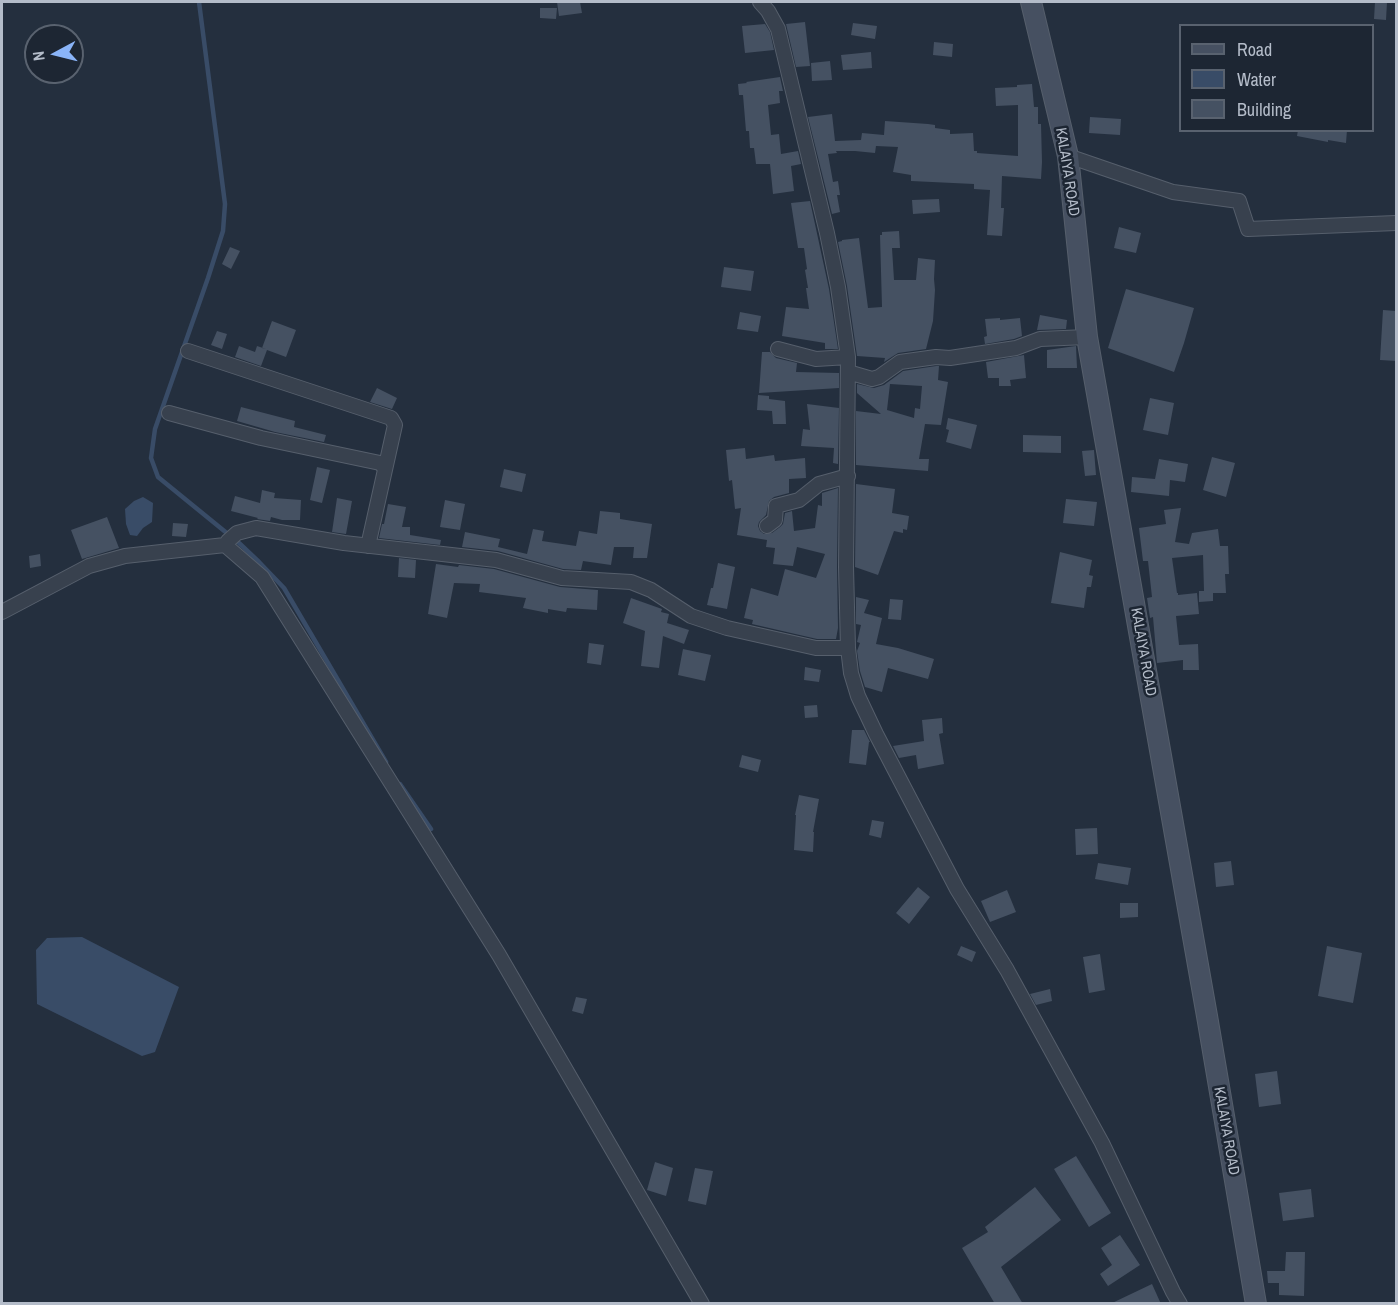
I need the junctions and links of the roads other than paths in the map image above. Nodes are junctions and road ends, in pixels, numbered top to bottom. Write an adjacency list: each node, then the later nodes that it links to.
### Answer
1 (760, 2): 8 (street)
2 (1031, 2): 3 (main road, KALAIYA ROAD)
3 (1068, 156): 4 (street); 5 (main road, KALAIYA ROAD)
4 (1396, 223)
5 (1088, 337): 9 (street); 20 (main road, KALAIYA ROAD)
6 (777, 349): 8 (street)
7 (188, 351): 11 (street)
8 (848, 357): 9 (street)
9 (848, 372): 12 (street)
10 (169, 413): 11 (street)
11 (385, 468): 15 (street)
12 (848, 476): 13 (street); 17 (street)
13 (767, 526)
14 (230, 540): 15 (street); 16 (street); 18 (street)
15 (368, 546): 17 (street)
16 (2, 612)
17 (848, 648): 19 (street)
18 (702, 1304)
19 (1180, 1304)
20 (1256, 1304)

